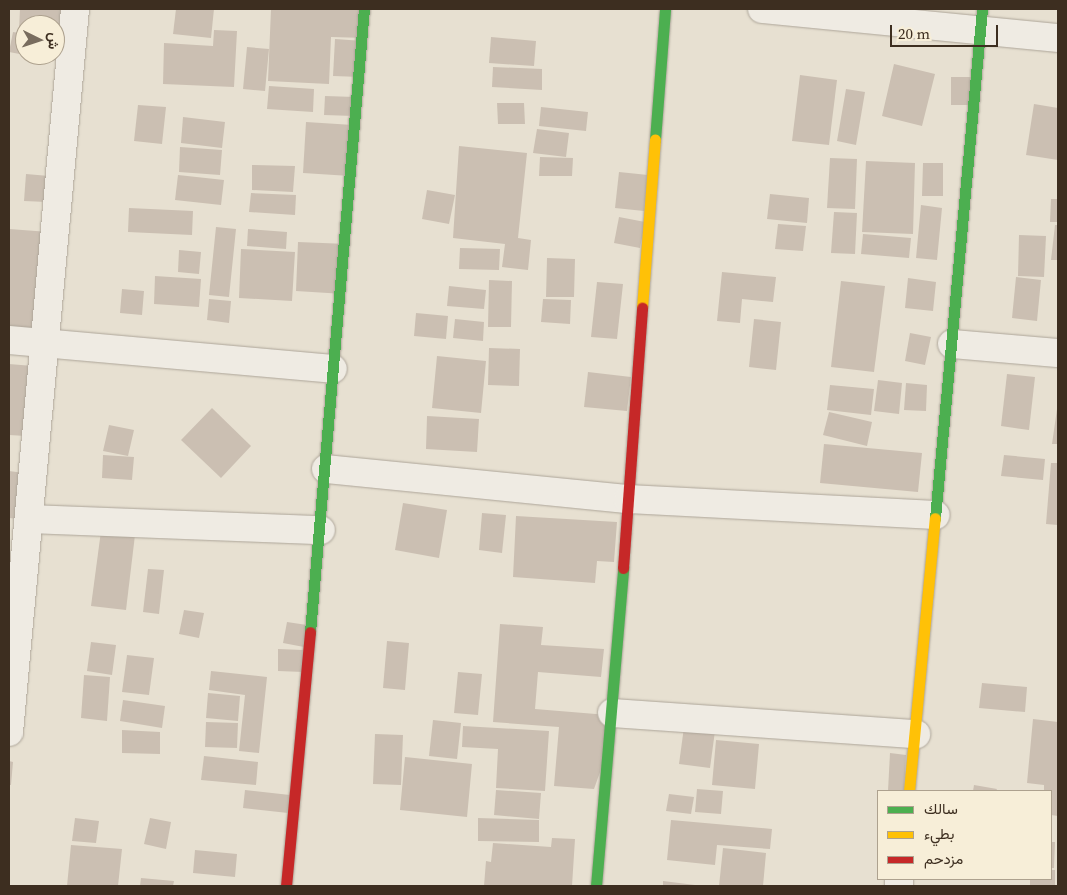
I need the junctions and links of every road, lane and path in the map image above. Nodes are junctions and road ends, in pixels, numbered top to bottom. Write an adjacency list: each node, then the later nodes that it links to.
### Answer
1 (75, 9): 8 (street)
2 (364, 9): 11 (street)
3 (665, 9): 13 (street)
4 (762, 9): 5 (street)
5 (982, 20): 6 (street); 9 (street)
6 (1058, 38)
7 (9, 340): 8 (street)
8 (46, 342): 11 (street); 15 (street)
9 (952, 344): 10 (street); 14 (street)
10 (1058, 352)
11 (333, 369): 12 (street)
12 (326, 469): 13 (street); 16 (street)
13 (628, 499): 14 (street); 17 (street)
14 (936, 515): 19 (street)
15 (30, 519): 16 (street); 18 (street)
16 (321, 530): 21 (street)
17 (612, 713): 19 (street); 22 (street)
18 (9, 732)
19 (916, 734): 20 (street)
20 (909, 790)
21 (286, 886)
22 (596, 886)

